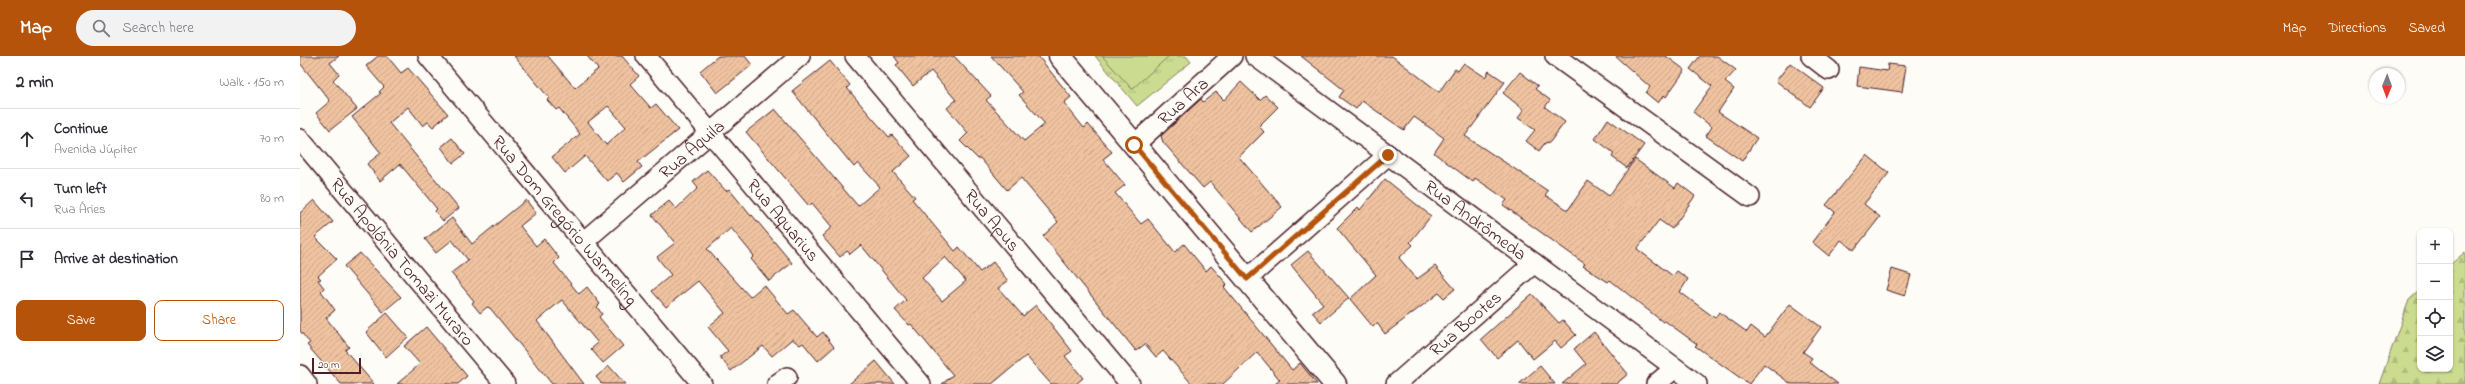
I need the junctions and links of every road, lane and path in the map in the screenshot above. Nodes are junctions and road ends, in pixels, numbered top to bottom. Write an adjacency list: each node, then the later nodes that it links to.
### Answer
1 (428, 56): 16 (street, Rua Dom Gregório Warmeling)
2 (646, 56): 11 (street, Rua Aquarius)
3 (800, 56): 11 (street, Rua Áquila)
4 (855, 56): 25 (street, Rua Apus)
5 (1060, 56): 13 (main road)
6 (1232, 56): 13 (street, Rua Ara)
7 (1255, 56): 14 (street, Rua Andrômeda)
8 (1555, 56): 15 (street)
9 (1811, 56): 10 (street)
10 (1829, 70)
11 (710, 133): 16 (street, Rua Áquila); 24 (street, Rua Aquarius)
12 (300, 139): 22 (street, Rua Apolônia Tomazi Muraro)
13 (1134, 145): 18 (main road)
14 (1388, 155): 17 (street, Rua Andrômeda); 18 (street)
15 (1750, 197)
16 (583, 242): 23 (street, Rua Dom Gregório Warmeling)
17 (1534, 263): 19 (street, Rua Andrômeda); 27 (street, Rua Bootes)
18 (1247, 279): 26 (main road)
19 (1675, 368): 28 (street); 29 (street, Rua Andrômeda)
20 (300, 375): 21 (street)
21 (307, 384)
22 (505, 384)
23 (702, 384)
24 (921, 384)
25 (1130, 384)
26 (1335, 384)
27 (1396, 384)
28 (1656, 384)
29 (1697, 384)

